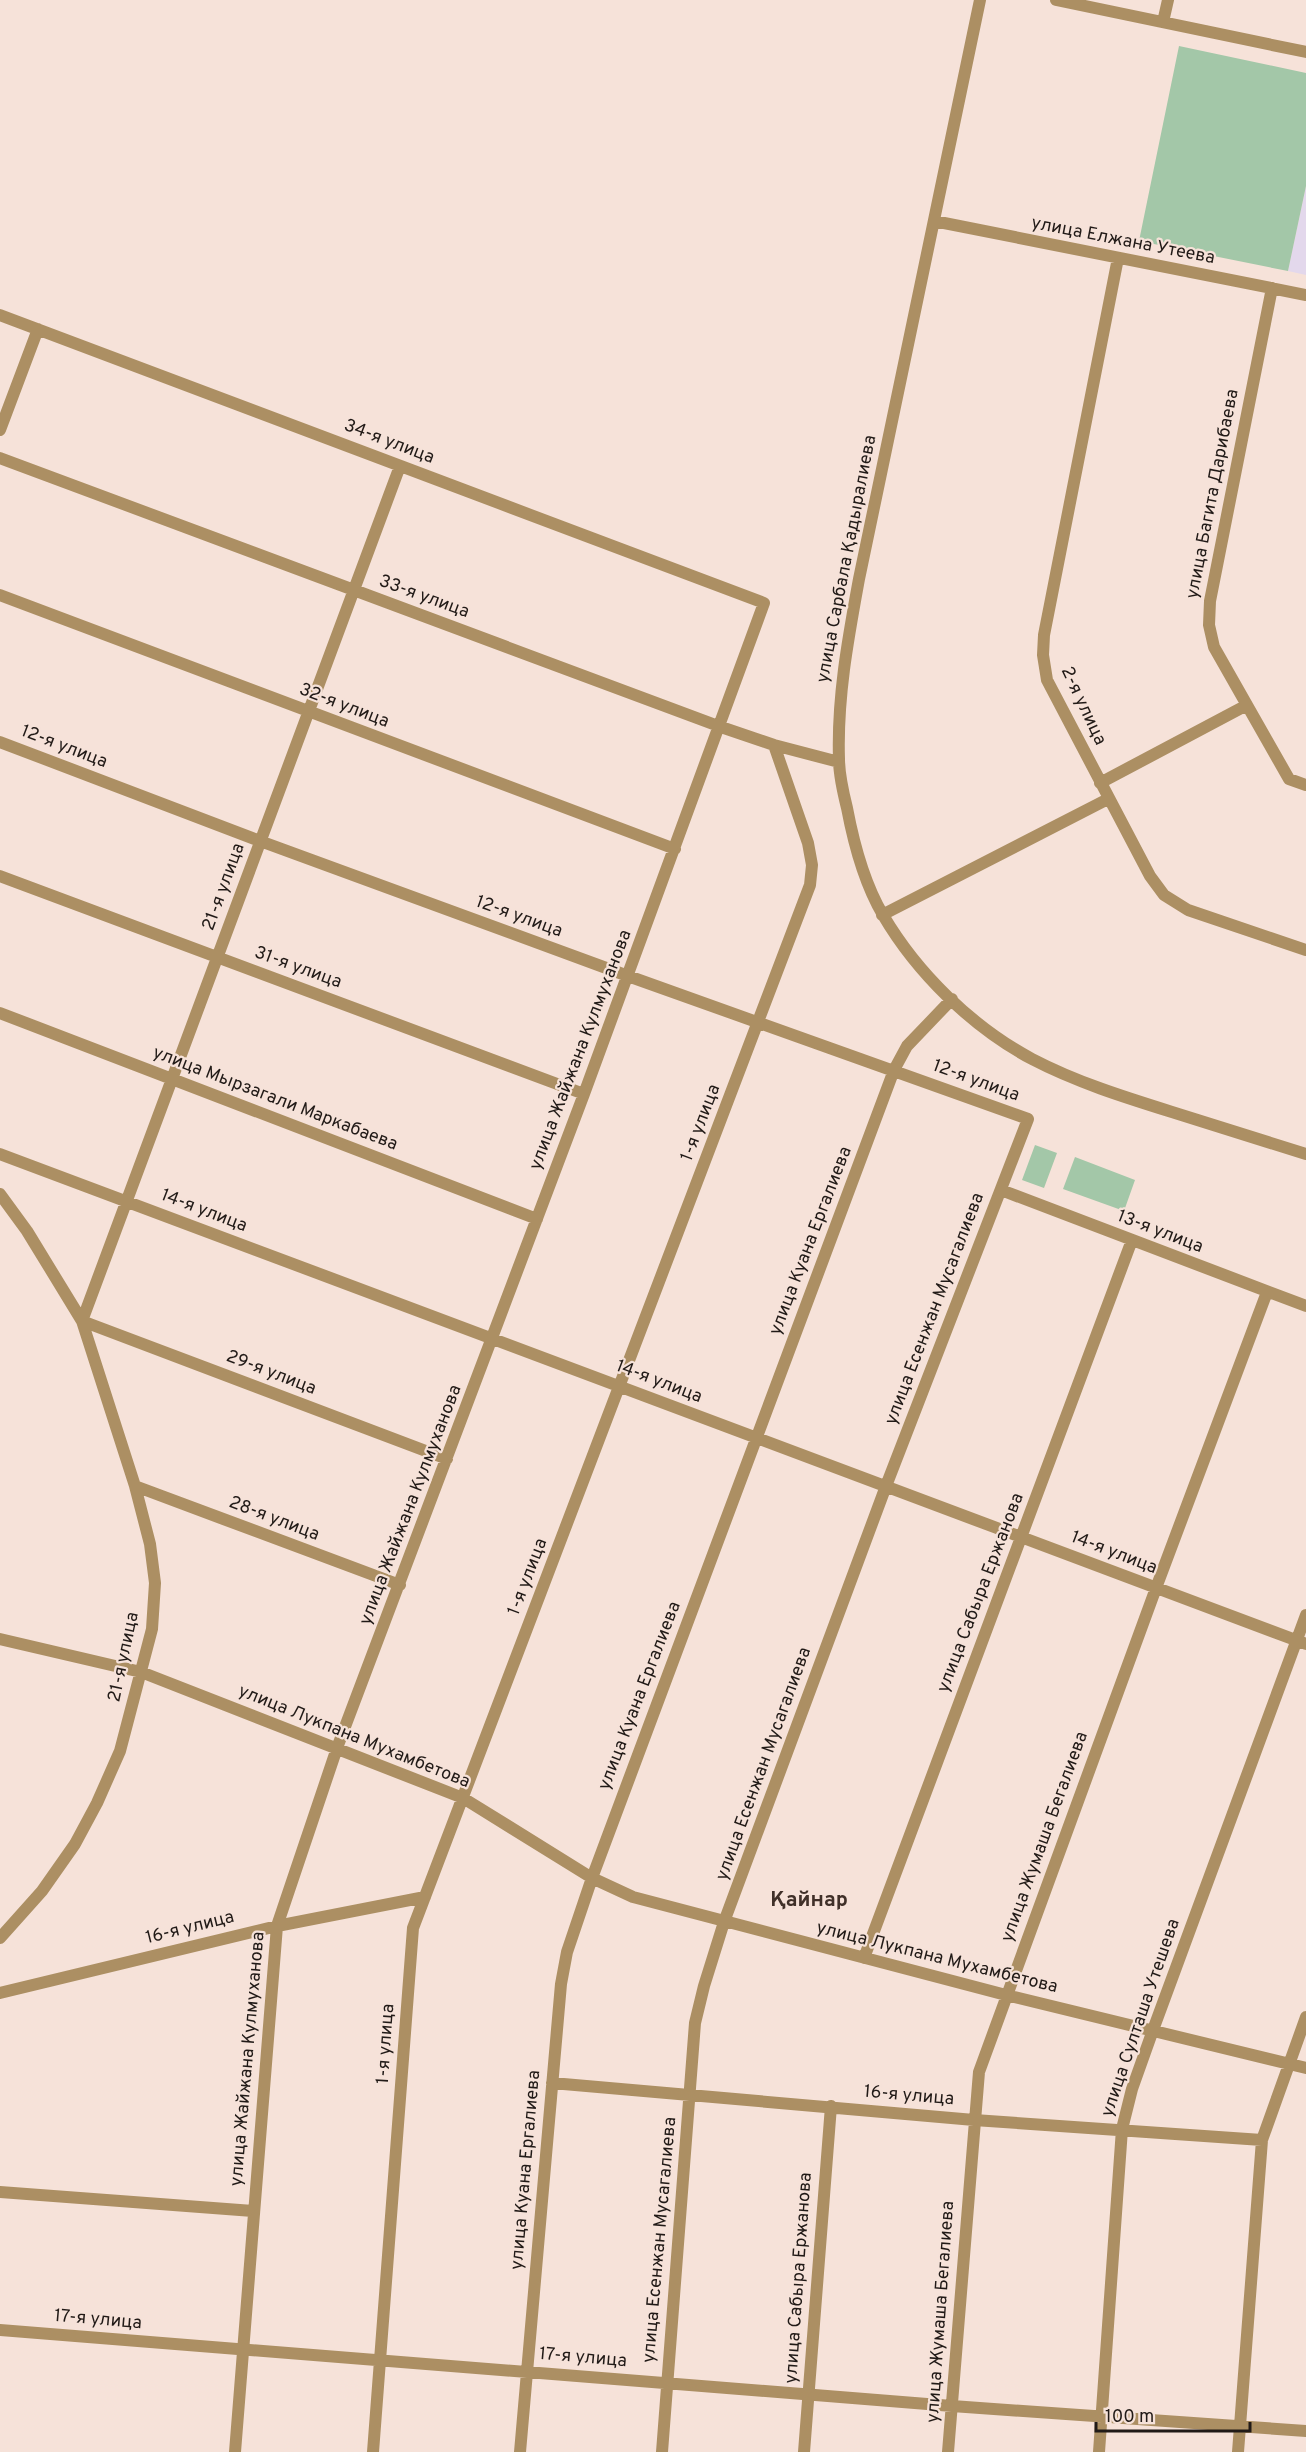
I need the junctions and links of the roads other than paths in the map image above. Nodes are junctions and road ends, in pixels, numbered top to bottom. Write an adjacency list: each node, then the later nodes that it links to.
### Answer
1 (980, 0): 6 (street, улица Сарбала Қадыралиева)
2 (1056, 0): 4 (street)
3 (1168, 0): 4 (street)
4 (1163, 22): 5 (street)
5 (1306, 52)
6 (934, 222): 7 (street, улица Елжана Утеева); 23 (street, улица Сарбала Қадыралиева)
7 (1118, 258): 8 (street, улица Елжана Утеева); 24 (street, 2-я улица)
8 (1272, 288): 9 (street, улица Елжана Утеева); 18 (street, улица Багита Дарибаева)
9 (1306, 295)
10 (0, 315): 11 (street, 34-я улица)
11 (38, 329): 12 (street); 14 (street, 34-я улица)
12 (0, 430)
13 (0, 458): 15 (street, 33-я улица)
14 (400, 466): 15 (street, 21-я улица); 17 (street, 34-я улица)
15 (354, 590): 19 (street, 21-я улица); 20 (street, 33-я улица)
16 (0, 595): 19 (street, 32-я улица)
17 (764, 603): 20 (street, улица Жайжана Кулмуханова)
18 (1246, 705): 24 (street); 25 (street, улица Багита Дарибаева)
19 (308, 712): 27 (street, 21-я улица); 28 (street, 32-я улица)
20 (721, 727): 22 (street, 33-я улица); 28 (street, улица Жайжана Кулмуханова)
21 (0, 742): 27 (street, 12-я улица)
22 (774, 745): 23 (street, 33-я улица); 36 (street, 1-я улица)
23 (839, 762): 30 (street, улица Сарбала Қадыралиева)
24 (1100, 783): 26 (street, 2-я улица)
25 (1306, 784)
26 (1108, 799): 30 (street); 31 (street, 2-я улица)
27 (260, 841): 32 (street, 21-я улица); 33 (street, 12-я улица)
28 (675, 849): 33 (street, улица Жайжана Кулмуханова)
29 (0, 876): 32 (street, 31-я улица)
30 (882, 915): 34 (street, улица Сарбала Қадыралиева)
31 (1306, 950)
32 (217, 957): 38 (street, 21-я улица); 39 (street, 31-я улица)
33 (628, 976): 36 (street, 12-я улица); 39 (street, улица Жайжана Кулмуханова)
34 (952, 999): 37 (street, улица Куана Ергалиева); 42 (street, улица Сарбала Қадыралиева)
35 (0, 1013): 38 (street, улица Мырзагали Маркабаева)
36 (758, 1023): 37 (street, 12-я улица); 52 (street, 1-я улица)
37 (894, 1071): 40 (street, 12-я улица); 53 (street, улица Куана Ергалиева)
38 (171, 1079): 45 (street, 21-я улица); 46 (street, улица Мырзагали Маркабаева)
39 (584, 1094): 46 (street, улица Жайжана Кулмуханова)
40 (1028, 1119): 43 (street, улица Есенжан Мусагалиева)
41 (0, 1154): 45 (street, 14-я улица)
42 (1306, 1154)
43 (1001, 1190): 47 (street, 13-я улица); 56 (street, улица Есенжан Мусагалиева)
44 (0, 1194): 50 (street, 21-я улица)
45 (126, 1201): 50 (street, 21-я улица); 51 (street, 14-я улица)
46 (537, 1219): 51 (street, улица Жайжана Кулмуханова)
47 (1132, 1240): 48 (street, 13-я улица); 57 (street, улица Сабыра Ержанова)
48 (1268, 1292): 49 (street, 13-я улица); 59 (street, улица Жумаша Бегалиева)
49 (1306, 1306)
50 (82, 1321): 54 (street, 29-я улица); 55 (street, 21-я улица)
51 (492, 1339): 52 (street, 14-я улица); 54 (street, улица Жайжана Кулмуханова)
52 (619, 1386): 53 (street, 14-я улица); 65 (street, 1-я улица)
53 (757, 1438): 56 (street, 14-я улица); 66 (street, улица Куана Ергалиева)
54 (447, 1459): 58 (street, улица Жайжана Кулмуханова)
55 (135, 1486): 58 (street, 28-я улица); 63 (street, 21-я улица)
56 (886, 1486): 57 (street, 14-я улица); 68 (street, улица Есенжан Мусагалиева)
57 (1021, 1537): 59 (street, 14-я улица); 71 (street, улица Сабыра Ержанова)
58 (400, 1585): 64 (street, улица Жайжана Кулмуханова)
59 (1156, 1588): 62 (street, 14-я улица); 73 (street, улица Жумаша Бегалиева)
60 (1306, 1615): 62 (street, улица Султаша Утешева)
61 (0, 1639): 63 (street, улица Лукпана Мухамбетова)
62 (1301, 1642): 75 (street, улица Султаша Утешева)
63 (141, 1672): 64 (street, улица Лукпана Мухамбетова); 70 (street, 21-я улица)
64 (338, 1748): 65 (street, улица Лукпана Мухамбетова); 69 (street, улица Жайжана Кулмуханова)
65 (463, 1798): 66 (street, улица Лукпана Мухамбетова); 67 (street, 1-я улица)
66 (592, 1878): 68 (street, улица Лукпана Мухамбетова); 78 (street, улица Куана Ергалиева)
67 (425, 1897): 69 (street, 16-я улица); 88 (street, 1-я улица)
68 (724, 1923): 71 (street, улица Лукпана Мухамбетова); 79 (street, улица Есенжан Мусагалиева)
69 (277, 1926): 72 (street, 16-я улица); 85 (street, улица Жайжана Кулмуханова)
70 (0, 1938)
71 (864, 1958): 73 (street, улица Лукпана Мухамбетова)
72 (0, 1993)
73 (1006, 1995): 75 (street, улица Лукпана Мухамбетова); 81 (street, улица Жумаша Бегалиева)
74 (1306, 2017): 76 (street)
75 (1153, 2030): 76 (street, улица Лукпана Мухамбетова); 82 (street, улица Султаша Утешева)
76 (1289, 2064): 77 (street, улица Лукпана Мухамбетова); 83 (street)
77 (1306, 2068)
78 (552, 2083): 79 (street, 16-я улица); 89 (street, улица Куана Ергалиева)
79 (691, 2096): 80 (street, 16-я улица); 90 (street, улица Есенжан Мусагалиева)
80 (831, 2106): 81 (street, 16-я улица); 91 (street, улица Сабыра Ержанова)
81 (974, 2120): 82 (street, 16-я улица); 92 (street, улица Жумаша Бегалиева)
82 (1122, 2129): 83 (street, 16-я улица); 93 (street, улица Султаша Утешева)
83 (1262, 2140): 94 (street)
84 (0, 2192): 85 (street)
85 (253, 2211): 87 (street, улица Жайжана Кулмуханова)
86 (0, 2330): 87 (street, 17-я улица)
87 (243, 2349): 88 (street, 17-я улица); 96 (street, улица Жайжана Кулмуханова)
88 (380, 2360): 89 (street, 17-я улица); 97 (street, 1-я улица)
89 (526, 2372): 90 (street, 17-я улица); 98 (street, улица Куана Ергалиева)
90 (666, 2383): 91 (street, 17-я улица); 99 (street, улица Есенжан Мусагалиева)
91 (808, 2394): 92 (street, 17-я улица); 100 (street, улица Сабыра Ержанова)
92 (952, 2406): 93 (street, 17-я улица); 101 (street, улица Жумаша Бегалиева)
93 (1102, 2417): 94 (street, 17-я улица); 102 (street, улица Султаша Утешева)
94 (1240, 2428): 95 (street, 17-я улица); 103 (street)
95 (1306, 2431)
96 (235, 2452)
97 (373, 2452)
98 (520, 2452)
99 (662, 2452)
100 (804, 2452)
101 (948, 2452)
102 (1099, 2452)
103 (1238, 2452)

